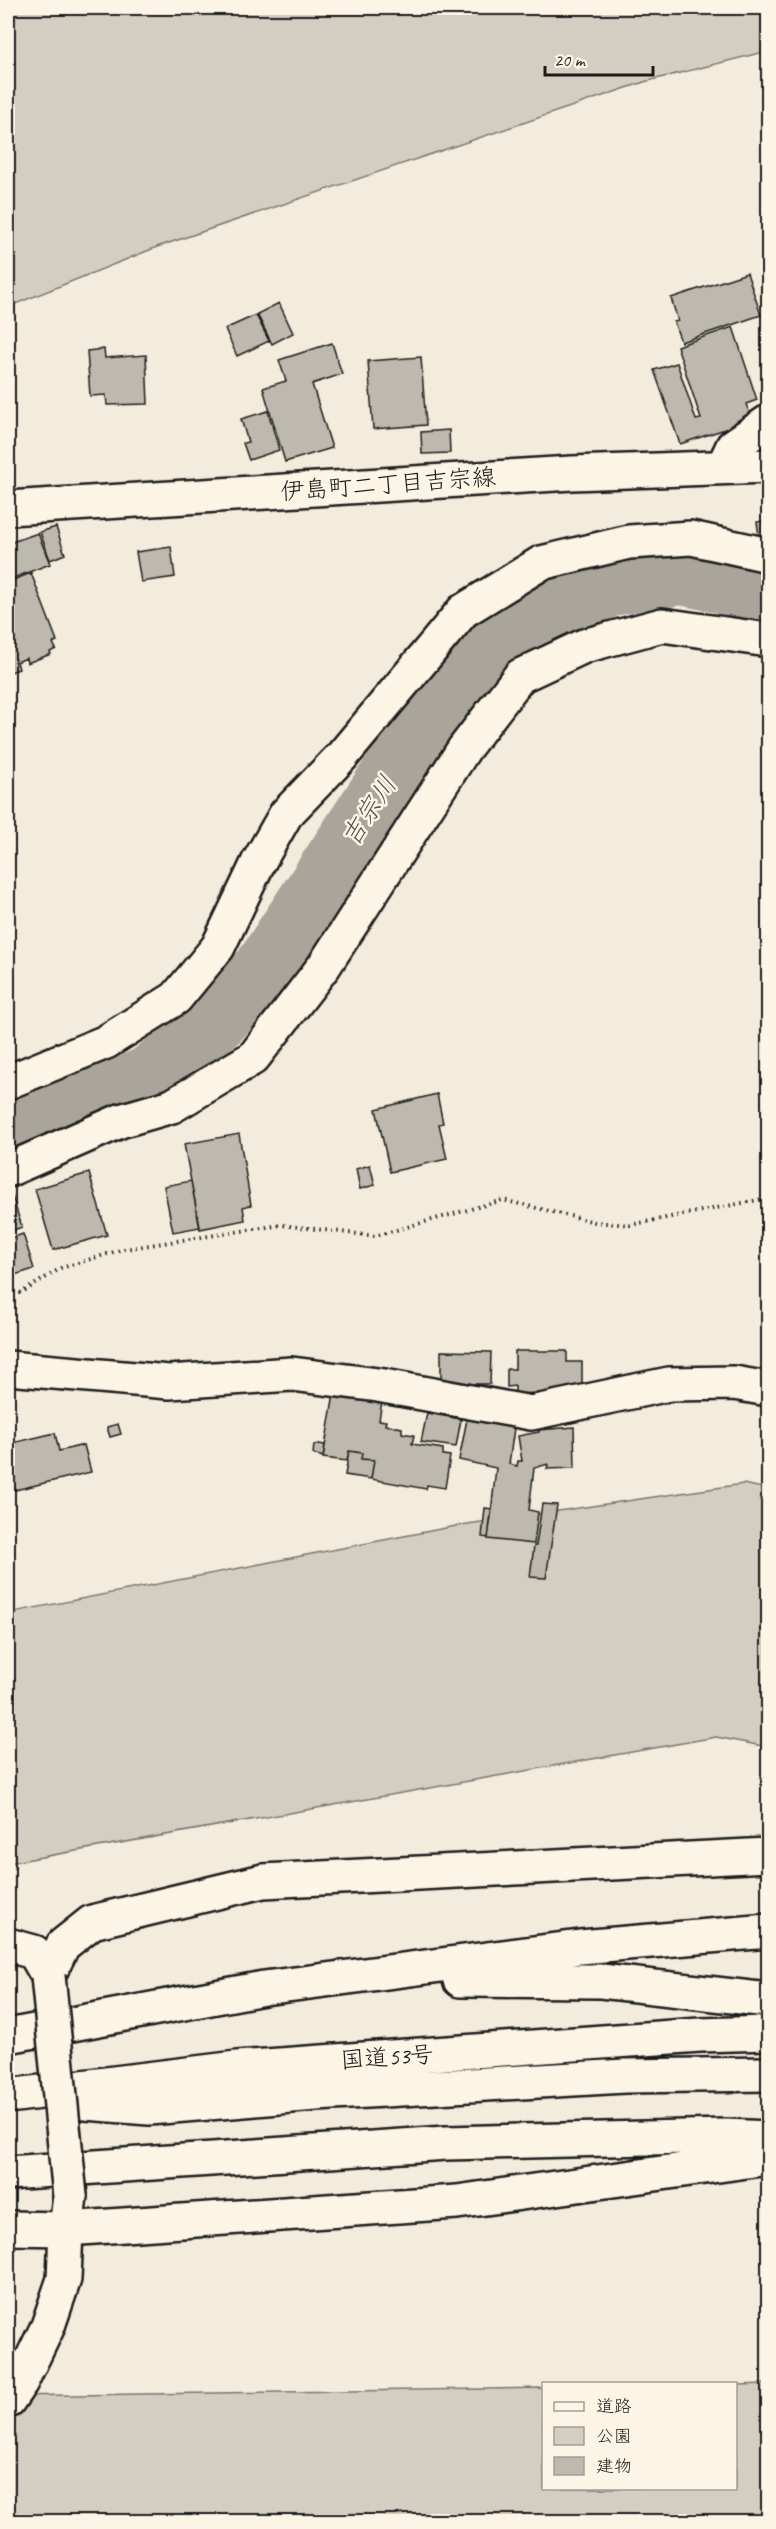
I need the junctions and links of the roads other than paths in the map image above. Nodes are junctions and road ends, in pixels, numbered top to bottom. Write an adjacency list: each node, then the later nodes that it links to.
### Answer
1 (768, 422): 3 (main road)
2 (768, 466): 3 (main road, 伊島町二丁目吉宗線)
3 (723, 467): 4 (main road, 伊島町二丁目吉宗線)
4 (8, 508)
5 (768, 555): 7 (main road)
6 (768, 640): 8 (main road)
7 (8, 1082)
8 (8, 1170)
9 (8, 1368): 10 (main road)
10 (768, 1389)
11 (768, 1855): 14 (main road)
12 (768, 1932): 15 (main road)
13 (8, 1945): 14 (main road)
14 (48, 1976): 27 (main road, bridge)
15 (264, 1988): 16 (main road); 18 (main road)
16 (768, 2000)
17 (8, 2016): 18 (main road)
18 (90, 2022): 20 (main road)
19 (768, 2033): 22 (main road, 国道53号)
20 (8, 2036)
21 (768, 2074): 22 (main road)
22 (8, 2096)
23 (768, 2138): 25 (main road)
24 (768, 2158): 27 (main road)
25 (8, 2173)
26 (8, 2228): 27 (main road)
27 (66, 2229): 28 (main road)
28 (8, 2401)

